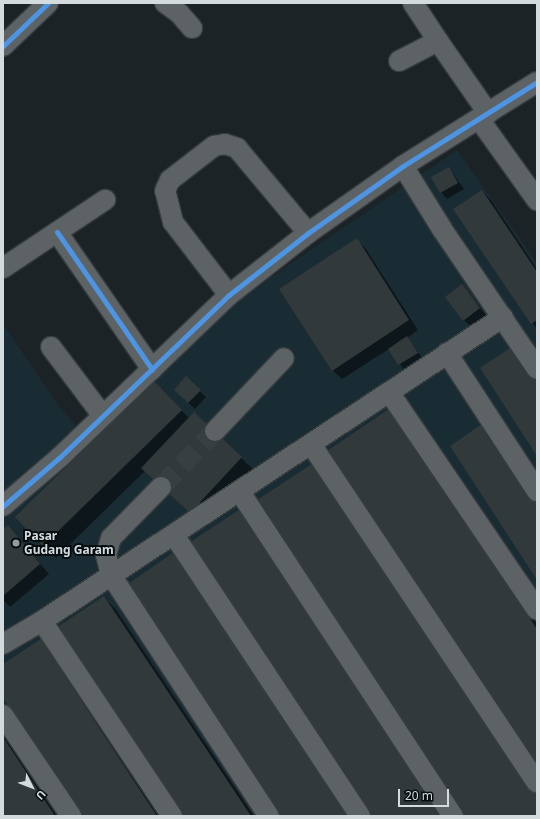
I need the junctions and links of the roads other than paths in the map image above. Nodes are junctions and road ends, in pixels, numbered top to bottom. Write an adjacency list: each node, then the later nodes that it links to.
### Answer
1 (48, 3): 6 (street)
2 (165, 3): 4 (street)
3 (413, 3): 5 (street)
4 (192, 28)
5 (438, 41): 7 (street); 9 (street)
6 (3, 46)
7 (399, 61)
8 (537, 82): 9 (street)
9 (484, 116): 10 (street); 12 (street)
10 (403, 166): 14 (street); 17 (street)
11 (105, 200): 13 (street)
12 (537, 200)
13 (57, 232): 15 (street); 21 (street)
14 (308, 233): 16 (street); 16 (street)
15 (3, 268)
16 (229, 296): 21 (street)
17 (503, 317): 19 (street); 22 (street)
18 (51, 347): 24 (street)
19 (446, 353): 23 (street); 28 (street)
20 (284, 358): 25 (street)
21 (152, 368): 24 (street)
22 (537, 369)
23 (389, 392): 26 (street); 33 (street)
24 (103, 416): 30 (street)
25 (215, 431)
26 (311, 444): 29 (street); 37 (street)
27 (161, 487): 32 (street)
28 (537, 491)
29 (240, 492): 31 (street); 42 (street)
30 (3, 506)
31 (174, 535): 32 (street); 41 (street)
32 (110, 575): 34 (street); 40 (street)
33 (537, 610)
34 (42, 621): 35 (street); 39 (street)
35 (3, 644)
36 (3, 715): 38 (street)
37 (537, 783)
38 (71, 816)
39 (172, 816)
40 (269, 816)
41 (360, 816)
42 (454, 816)

